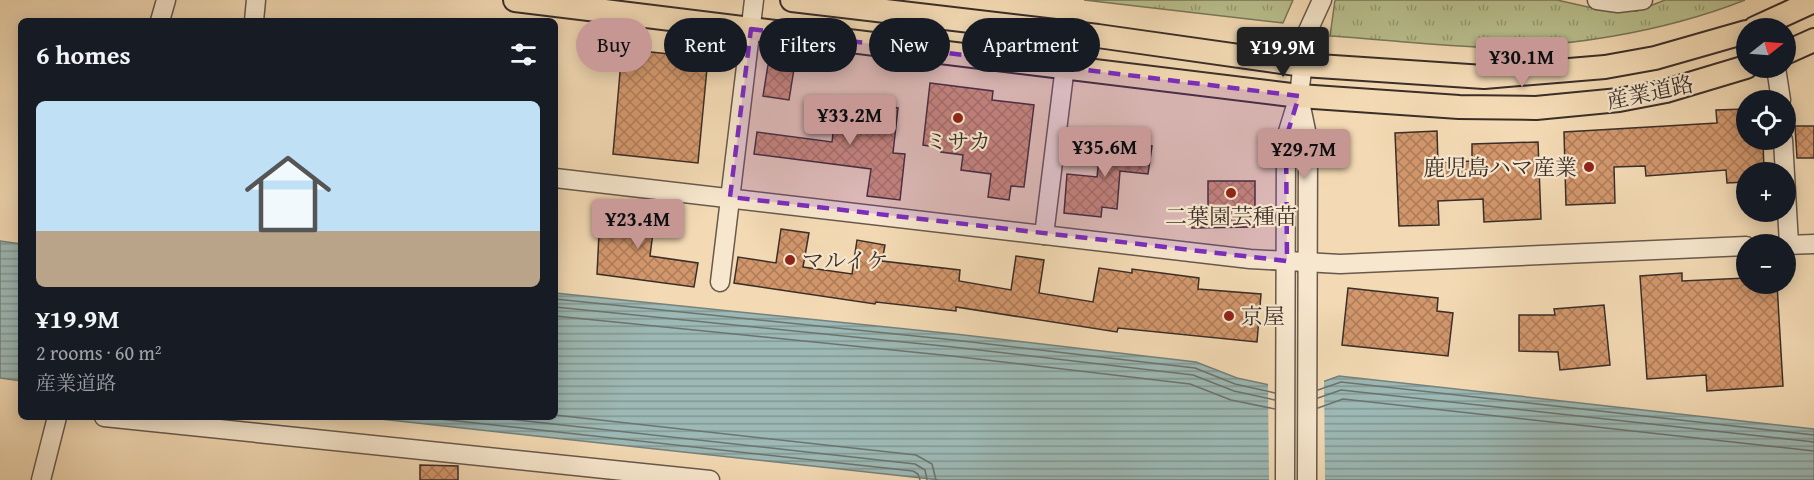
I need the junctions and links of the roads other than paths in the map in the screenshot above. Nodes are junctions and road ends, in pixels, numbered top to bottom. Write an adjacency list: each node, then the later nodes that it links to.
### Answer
1 (166, 0): 10 (street)
2 (256, 0): 11 (street)
3 (515, 0): 13 (main road, 産業道路)
4 (754, 0): 13 (street)
5 (792, 0): 18 (main road, 産業道路)
6 (1322, 0): 18 (street)
7 (1597, 0): 8 (street)
8 (1642, 0)
9 (1814, 1): 12 (main road)
10 (161, 18)
11 (254, 18)
12 (1777, 18)
13 (751, 29): 17 (main road, 産業道路); 25 (street)
14 (1736, 35): 18 (main road, 産業道路)
15 (1814, 40): 16 (main road)
16 (1796, 48)
17 (962, 54)
18 (1303, 65): 22 (street)
19 (1100, 70): 22 (main road, 産業道路)
20 (1736, 70): 22 (main road, 産業道路)
21 (1064, 72): 27 (street)
22 (1299, 96): 31 (street); 32 (street)
23 (1784, 150): 26 (street)
24 (558, 178): 25 (street)
25 (730, 197): 27 (street); 33 (street)
26 (1787, 234)
27 (1044, 235): 31 (street)
28 (1814, 243): 29 (street)
29 (1796, 244)
30 (1736, 246): 32 (street)
31 (1287, 261): 32 (street); 38 (street)
32 (1307, 261): 39 (street)
33 (720, 282)
34 (56, 420): 36 (street)
35 (134, 420): 37 (street)
36 (41, 480)
37 (710, 480)
38 (1285, 480)
39 (1307, 480)

